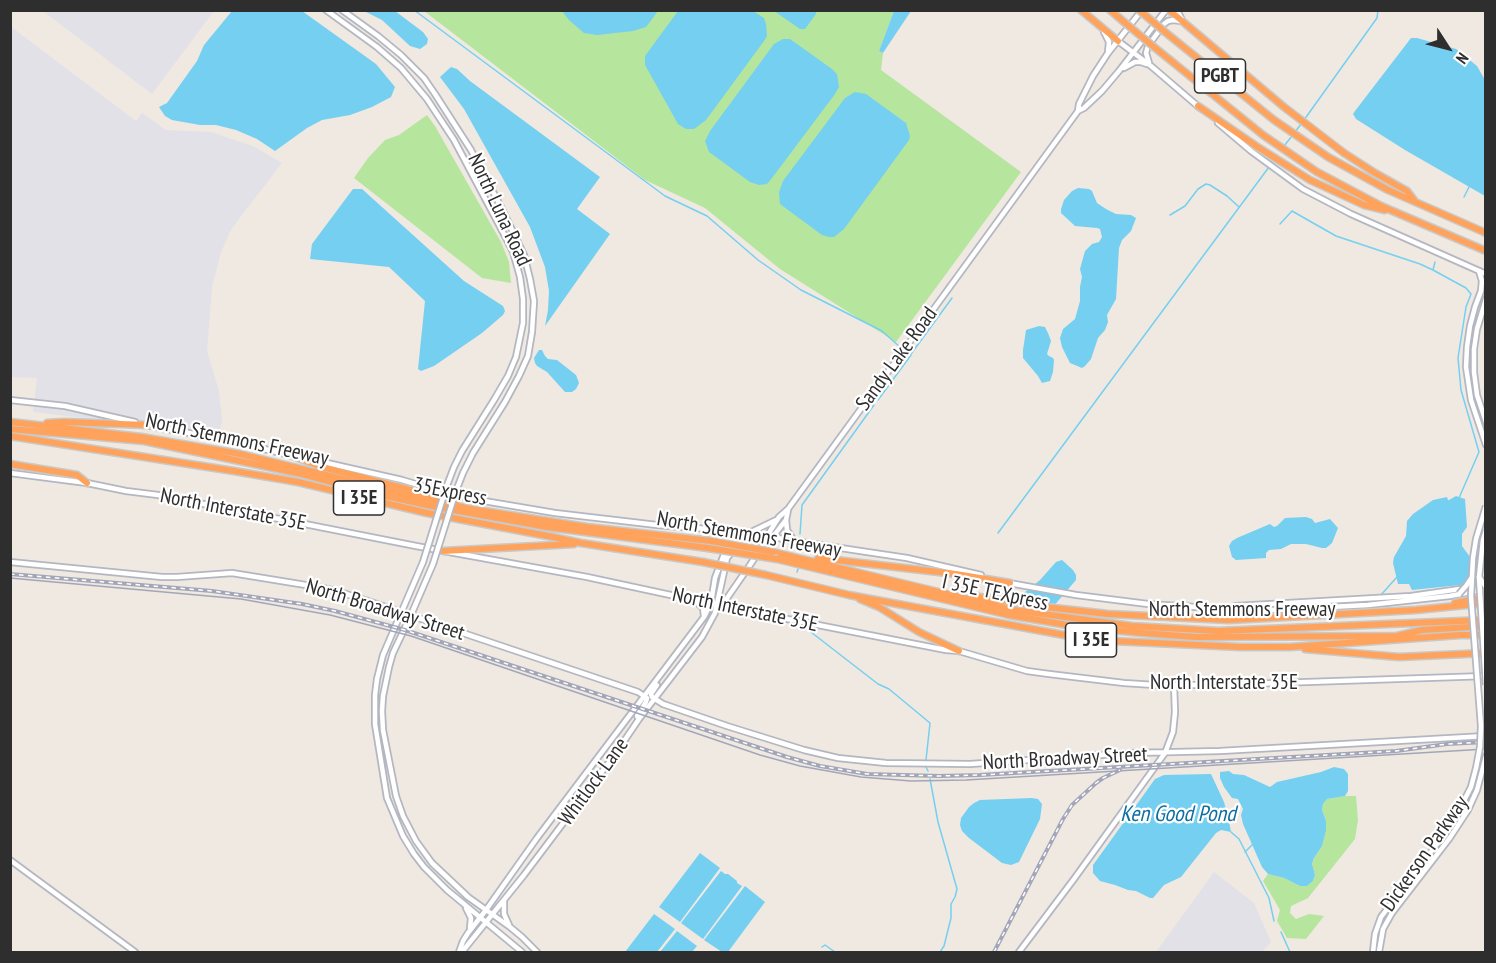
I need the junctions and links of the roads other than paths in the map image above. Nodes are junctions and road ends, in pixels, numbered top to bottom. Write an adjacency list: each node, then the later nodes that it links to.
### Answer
1 (326, 10): 68 (main road, North Luna Road, bridge)
2 (342, 10): 69 (main road, North Luna Road, bridge)
3 (1081, 10): 9 (highway)
4 (1110, 10): 19 (highway, PGBT, bridge)
5 (1140, 10): 10 (main road, Sandy Lake Road); 18 (highway, PGBT, bridge)
6 (1167, 10): 8 (highway); 11 (main road, Sandy Lake Road)
7 (1177, 10): 8 (main road)
8 (1183, 22): 13 (main road); 18 (highway)
9 (1103, 29): 10 (highway); 12 (main road)
10 (1118, 41): 11 (main road); 12 (main road, Sandy Lake Road)
11 (1134, 53): 13 (main road); 14 (main road, Sandy Lake Road)
12 (1108, 54): 16 (main road, Sandy Lake Road)
13 (1151, 66): 14 (main road); 15 (main road)
14 (1119, 71): 16 (main road, Sandy Lake Road)
15 (1198, 106): 17 (highway)
16 (1078, 111): 39 (main road, Sandy Lake Road)
17 (1253, 148): 19 (highway); 22 (main road)
18 (1416, 203): 20 (highway, PGBT)
19 (1400, 214): 21 (highway, PGBT)
20 (1485, 232)
21 (1485, 252)
22 (1479, 271): 23 (main road); 32 (main road)
23 (1485, 274)
24 (1485, 299): 27 (main road)
25 (10, 400): 29 (main road)
26 (10, 422): 28 (highway, North Stemmons Freeway / I 35E)
27 (1485, 422)
28 (35, 423): 29 (highway); 38 (highway, North Stemmons Freeway / I 35E)
29 (149, 425): 33 (main road)
30 (10, 429): 49 (highway, 35Express)
31 (10, 436): 47 (highway, North Stemmons Freeway / I 35E)
32 (1485, 445)
33 (288, 454): 38 (highway); 43 (main road)
34 (10, 464): 36 (highway)
35 (10, 473): 36 (main road, North Interstate 35E)
36 (87, 483): 50 (main road, North Interstate 35E)
37 (1485, 506): 54 (main road, Dickerson Parkway, bridge)
38 (471, 509): 51 (highway, North Stemmons Freeway / I 35E, bridge)
39 (788, 509): 40 (main road, Sandy Lake Road); 41 (main road)
40 (778, 520): 43 (main road); 44 (main road, Sandy Lake Road)
41 (786, 520): 45 (main road); 46 (main road)
42 (1485, 530): 53 (main road, bridge)
43 (747, 534): 44 (main road); 65 (main road)
44 (766, 536): 45 (main road); 48 (main road, Sandy Lake Road)
45 (773, 537): 46 (main road); 48 (main road)
46 (794, 541): 55 (main road)
47 (581, 543): 50 (highway); 61 (highway, North Stemmons Freeway / I 35E, bridge)
48 (765, 543): 65 (main road, Sandy Lake Road)
49 (708, 548): 51 (highway, I 35E TEXpress, bridge)
50 (443, 551): 63 (main road, North Interstate 35E)
51 (779, 556): 55 (highway); 58 (highway, North Stemmons Freeway / I 35E); 72 (highway, I 35E TEXpress)
52 (10, 562): 68 (main road, North Broadway Street)
53 (1479, 576): 56 (main road, bridge); 57 (main road, bridge)
54 (1472, 577): 59 (main road, Dickerson Parkway, bridge); 60 (main road, bridge)
55 (1010, 584): 66 (main road)
56 (1485, 587): 57 (main road, bridge); 66 (main road)
57 (1479, 590): 59 (main road, bridge); 78 (main road, bridge)
58 (943, 592): 67 (highway); 71 (highway, North Stemmons Freeway / I 35E)
59 (1471, 592): 60 (main road, bridge); 79 (main road, Dickerson Parkway, bridge)
60 (1459, 594): 66 (main road)
61 (849, 595): 74 (highway, North Stemmons Freeway / I 35E); 75 (highway)
62 (1485, 597): 67 (highway)
63 (690, 598): 65 (main road, North Interstate 35E); 70 (main road)
64 (1485, 603): 67 (highway)
65 (715, 604): 70 (main road, Whitlock Lane); 75 (main road, North Interstate 35E); 84 (main road, Whitlock Lane)
66 (1228, 609)
67 (1416, 610)
68 (402, 612): 69 (main road, North Broadway Street); 86 (main road, North Luna Road)
69 (411, 615): 83 (main road, North Broadway Street); 85 (main road, North Luna Road)
70 (704, 617): 77 (main road, Whitlock Lane)
71 (1485, 620)
72 (1485, 626)
73 (1485, 635): 74 (highway, North Stemmons Freeway / I 35E)
74 (1290, 647): 76 (highway)
75 (959, 651): 81 (main road, North Interstate 35E)
76 (1485, 653)
77 (671, 661): 83 (main road, Whitlock Lane); 84 (main road)
78 (1485, 665): 79 (main road, bridge); 82 (main road, bridge)
79 (1477, 666): 102 (main road, Dickerson Parkway, bridge)
80 (1485, 676): 81 (main road, North Interstate 35E)
81 (1174, 685): 89 (main road)
82 (1485, 685)
83 (644, 696): 87 (main road); 96 (main road, Whitlock Lane)
84 (655, 699): 87 (main road, Whitlock Lane); 89 (main road, North Broadway Street)
85 (382, 711): 86 (main road); 92 (main road, North Luna Road)
86 (374, 712): 93 (main road, North Luna Road)
87 (639, 719): 94 (main road, Whitlock Lane)
88 (1485, 736): 89 (main road, North Broadway Street)
89 (1165, 753): 108 (main road)
90 (1485, 756): 103 (main road, Dickerson Parkway)
91 (10, 860): 104 (main road)
92 (432, 863): 93 (main road); 96 (main road, North Luna Road)
93 (424, 867): 95 (main road, North Luna Road)
94 (504, 899): 97 (main road, Whitlock Lane); 100 (main road)
95 (463, 903): 98 (main road, North Luna Road); 101 (main road)
96 (486, 910): 97 (main road, North Luna Road); 98 (main road, Whitlock Lane)
97 (493, 915): 99 (main road, Whitlock Lane); 100 (main road, North Luna Road)
98 (480, 917): 99 (main road, North Luna Road); 101 (main road, Whitlock Lane)
99 (487, 923): 105 (main road, Whitlock Lane); 106 (main road, North Luna Road)
100 (510, 927): 107 (main road, North Luna Road)
101 (469, 931): 105 (main road, Whitlock Lane)
102 (1375, 934): 103 (main road); 109 (main road, Dickerson Parkway)
103 (1381, 936): 110 (main road, Dickerson Parkway)
104 (135, 952)
105 (460, 952)
106 (522, 952)
107 (537, 952)
108 (1019, 952)
109 (1372, 952)
110 (1379, 952)

